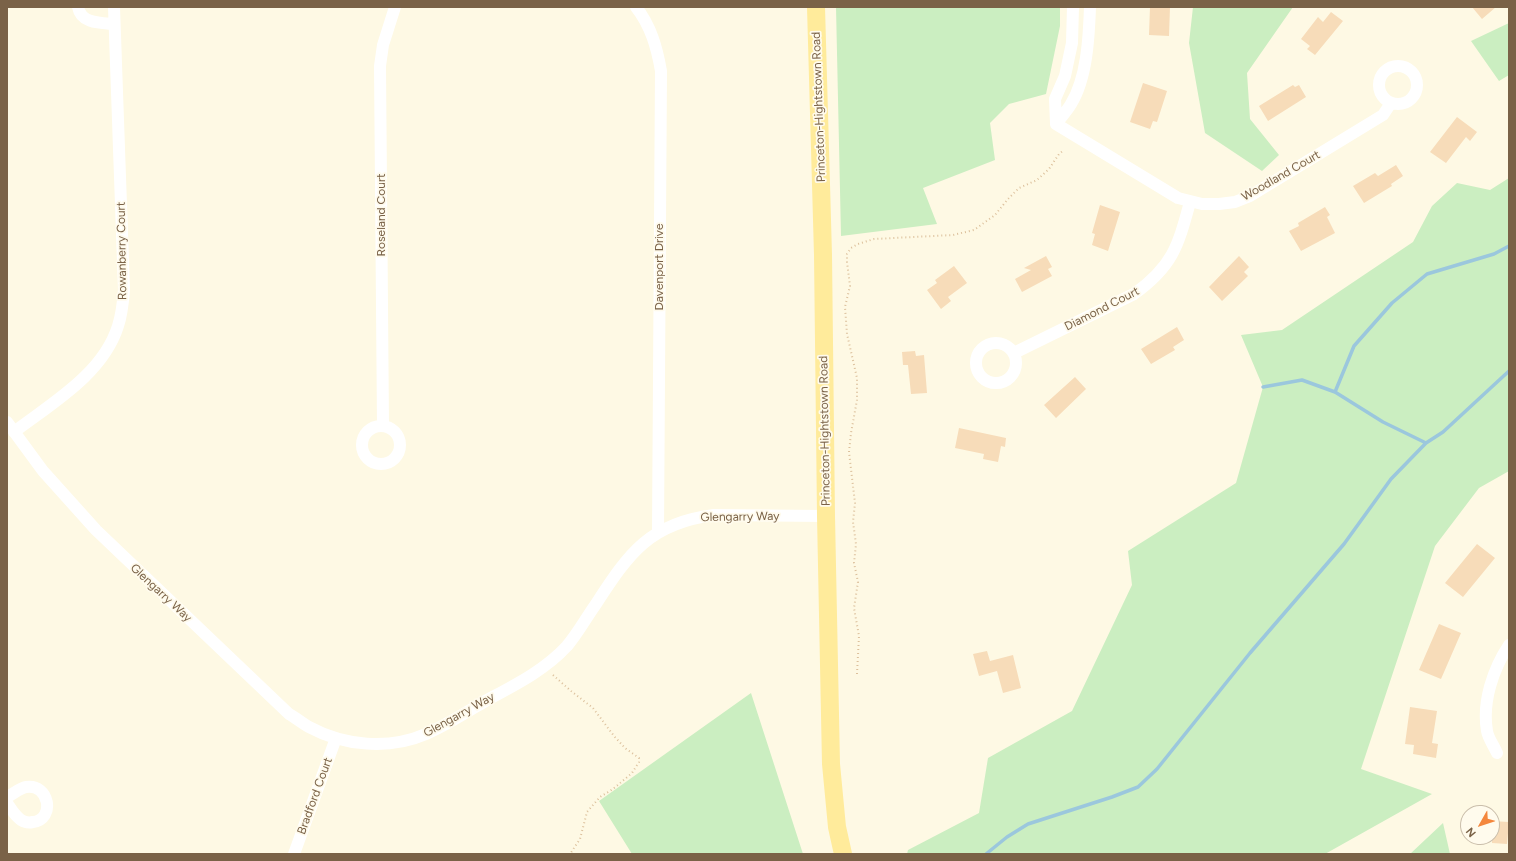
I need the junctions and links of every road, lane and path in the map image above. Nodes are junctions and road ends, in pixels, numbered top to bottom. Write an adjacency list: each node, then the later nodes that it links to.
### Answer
1 (78, 7): 8 (street)
2 (114, 7): 8 (street, Rowanberry Court)
3 (395, 7): 14 (street, Roseland Court)
4 (636, 7): 17 (street, Davenport Drive)
5 (816, 7): 16 (main road, Princeton-Hightstown Road)
6 (1073, 7): 10 (street)
7 (1090, 7): 10 (street)
8 (114, 24): 15 (street, Rowanberry Court)
9 (1391, 103): 12 (street, Woodland Court)
10 (1056, 124): 12 (street, Woodland Court)
11 (1064, 150): 19 (path)
12 (1190, 202): 13 (street, Diamond Court)
13 (1014, 353)
14 (383, 426)
15 (10, 427): 21 (street, Glengarry Way)
16 (826, 516): 17 (street, Glengarry Way); 27 (main road, Princeton-Hightstown Road)
17 (658, 532): 21 (street, Glengarry Way)
18 (1509, 646): 22 (street)
19 (856, 674)
20 (553, 675): 26 (path)
21 (336, 738): 25 (street, Bradford Court)
22 (1497, 753)
23 (7, 797): 24 (street)
24 (7, 803)
25 (294, 854)
26 (570, 854)
27 (843, 854)

